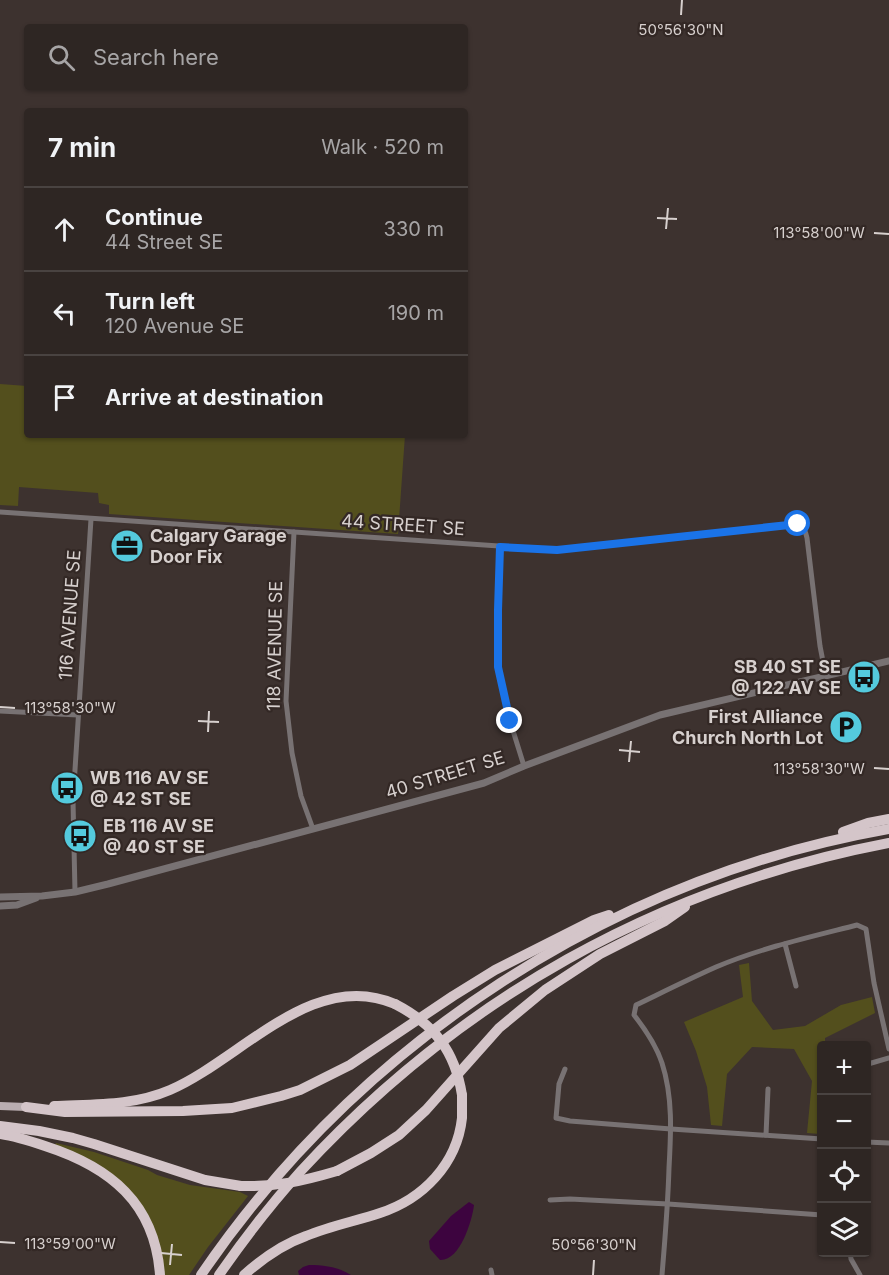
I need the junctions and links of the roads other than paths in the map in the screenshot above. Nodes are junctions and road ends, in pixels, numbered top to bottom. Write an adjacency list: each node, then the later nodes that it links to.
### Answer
1 (0, 512): 2 (street, 44 STREET SE)
2 (91, 519): 3 (street, 44 STREET SE); 8 (street, 116 AVENUE SE)
3 (294, 532): 4 (street, 44 STREET SE); 11 (street, 118 AVENUE SE)
4 (500, 547): 6 (street, 44 STREET SE); 9 (street)
5 (889, 661): 6 (street, 40 STREET SE)
6 (826, 677): 9 (street, 40 STREET SE)
7 (0, 711): 8 (street)
8 (78, 715): 15 (street, 116 AVENUE SE)
9 (524, 766): 11 (street, 40 STREET SE)
10 (889, 819): 14 (highway)
11 (313, 830): 15 (street, 40 STREET SE)
12 (889, 830): 14 (highway)
13 (889, 843): 18 (highway)
14 (790, 852): 19 (highway)
15 (75, 892): 16 (street, 40 STREET SE)
16 (42, 896): 17 (street, 40 STREET SE); 20 (street, 40 STREET SE)
17 (0, 897)
18 (699, 897): 30 (highway, bridge); 43 (highway)
19 (652, 901): 29 (highway); 42 (highway)
20 (0, 906)
21 (785, 944): 22 (street); 23 (street); 31 (street)
22 (796, 986)
23 (889, 1049)
24 (889, 1058): 25 (street)
25 (871, 1063)
26 (565, 1069): 31 (street)
27 (768, 1089): 33 (street)
28 (0, 1106): 29 (main road)
29 (26, 1107): 44 (highway, bridge)
30 (0, 1126)
31 (671, 1129): 33 (street); 38 (street)
32 (0, 1134): 41 (highway)
33 (766, 1135): 34 (street)
34 (817, 1139)
35 (871, 1142): 36 (street)
36 (889, 1143)
37 (550, 1200): 38 (street)
38 (668, 1204): 39 (street); 45 (street)
39 (817, 1215)
40 (851, 1257): 46 (street)
41 (160, 1275)
42 (201, 1275)
43 (219, 1275)
44 (244, 1275)
45 (662, 1275)
46 (860, 1275)

